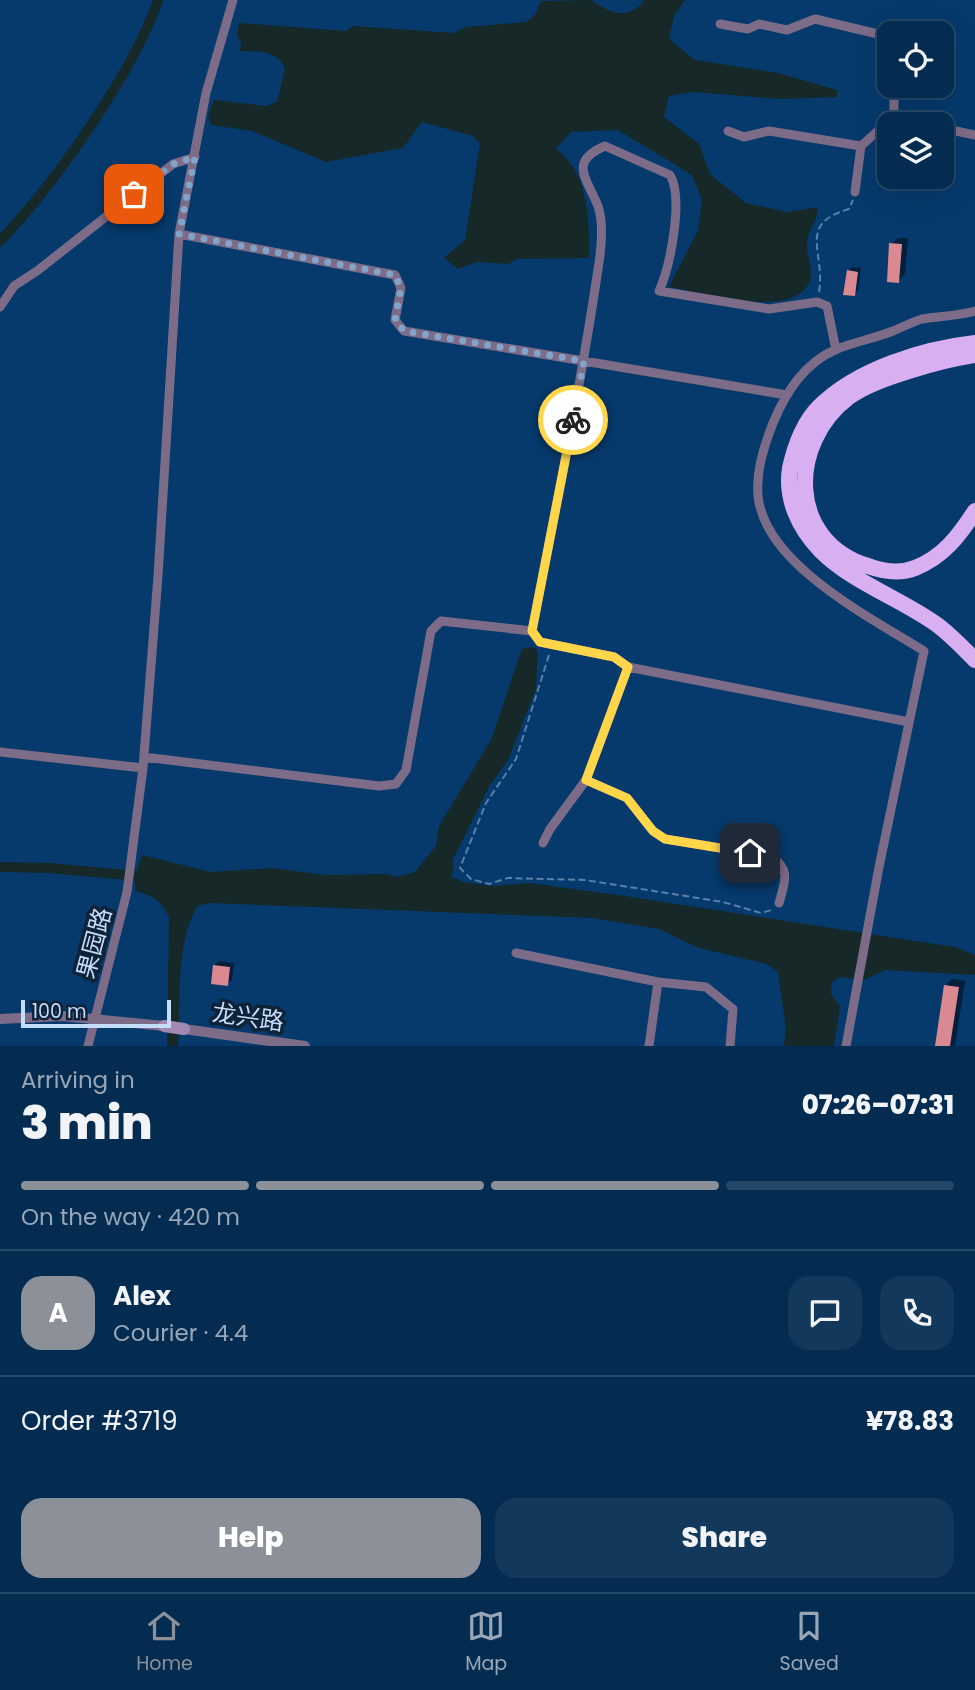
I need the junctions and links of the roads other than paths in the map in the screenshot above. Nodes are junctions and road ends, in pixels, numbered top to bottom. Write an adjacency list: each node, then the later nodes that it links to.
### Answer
1 (233, 0): 9 (street, 果园路)
2 (720, 24): 3 (street)
3 (877, 34)
4 (727, 131): 8 (street)
5 (954, 131): 7 (street)
6 (877, 132): 8 (street)
7 (975, 135)
8 (862, 146): 10 (street)
9 (195, 157): 11 (street, 果园路); 12 (street)
10 (855, 192)
11 (179, 234): 16 (street); 24 (street, 果园路)
12 (0, 307)
13 (975, 311): 14 (street)
14 (836, 350): 16 (street); 17 (street)
15 (971, 350): 18 (highway); 20 (highway)
16 (584, 361): 17 (street); 19 (street)
17 (787, 395): 22 (street)
18 (975, 511)
19 (532, 631): 21 (street); 24 (street)
20 (975, 660)
21 (628, 667): 22 (street); 26 (street)
22 (909, 722): 39 (street)
23 (0, 751): 25 (street)
24 (144, 757): 25 (street, 果园路)
25 (143, 768): 31 (street, 果园路)
26 (586, 780): 27 (street); 28 (street)
27 (543, 843)
28 (779, 903)
29 (516, 953): 30 (street)
30 (658, 982): 37 (street); 38 (street)
31 (94, 1018): 32 (street); 33 (street); 35 (street, 果园路)
32 (0, 1019)
33 (164, 1026): 34 (main road)
34 (184, 1029): 36 (street, 龙兴路)
35 (88, 1046)
36 (305, 1046)
37 (649, 1046)
38 (730, 1046)
39 (846, 1046)

